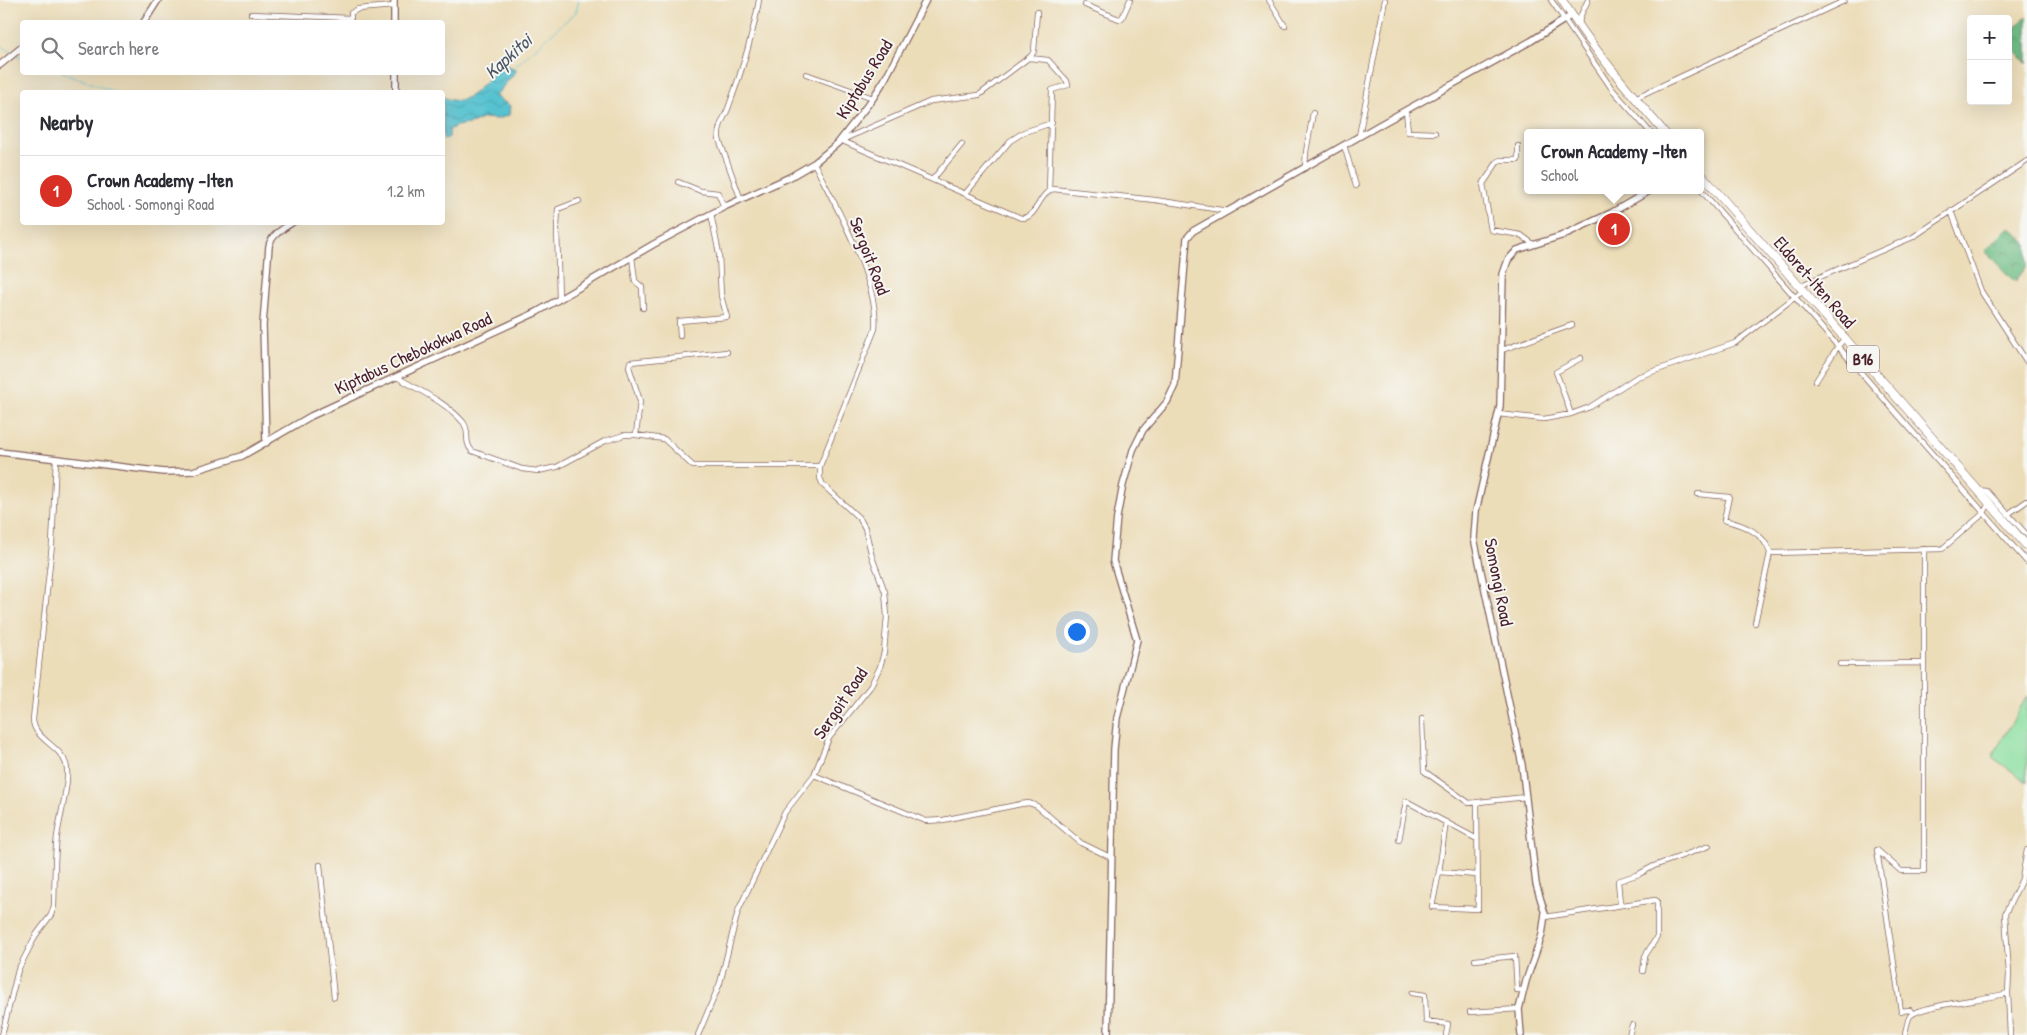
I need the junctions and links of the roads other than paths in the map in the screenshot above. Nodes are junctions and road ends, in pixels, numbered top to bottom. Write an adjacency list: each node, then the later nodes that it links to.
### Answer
1 (158, 0): 16 (street)
2 (759, 0): 51 (street)
3 (926, 0): 28 (street, Kiptabus Road)
4 (1130, 0): 12 (street)
5 (1269, 0): 19 (street)
6 (1385, 0): 35 (street)
7 (1551, 0): 18 (street)
8 (1562, 0): 15 (main road)
9 (1588, 0): 20 (street)
10 (1844, 1): 27 (street)
11 (394, 3): 14 (street); 17 (street)
12 (1085, 5)
13 (1037, 12): 22 (street)
14 (251, 14)
15 (1572, 15): 18 (street); 20 (main road)
16 (145, 20)
17 (394, 20)
18 (1563, 20): 29 (street); 32 (street)
19 (1285, 26)
20 (1579, 28): 33 (main road)
21 (20, 49): 23 (street)
22 (1028, 58): 31 (street); 36 (street)
23 (0, 65)
24 (806, 74): 28 (street)
25 (396, 75): 26 (street)
26 (396, 90)
27 (1640, 96)
28 (873, 98): 36 (street, Kiptabus Road)
29 (1406, 110): 34 (street); 35 (street)
30 (1313, 113): 42 (street)
31 (1052, 124): 47 (street); 49 (street)
32 (1647, 129)
33 (1661, 129)
34 (1435, 133)
35 (1359, 136): 38 (street)
36 (840, 140): 41 (street, Kiptabus Road); 44 (street)
37 (962, 144): 44 (street)
38 (1344, 145): 42 (street); 46 (street)
39 (1518, 146): 58 (street)
40 (2027, 161): 55 (street)
41 (814, 163): 51 (street, Kiptabus Chebokokwa Road); 80 (street, Sergoit Road)
42 (1305, 167): 54 (street)
43 (1704, 177): 60 (main road, Eldoret-Iten Road / B16)
44 (933, 179): 49 (street)
45 (678, 182): 53 (street)
46 (1356, 186)
47 (1049, 190): 49 (street); 54 (street)
48 (1704, 193): 61 (street)
49 (965, 194)
50 (1644, 194): 58 (street, Somongi Road)
51 (741, 200): 53 (street, Kiptabus Chebokokwa Road)
52 (579, 202): 62 (street)
53 (724, 207): 56 (street, Kiptabus Chebokokwa Road)
54 (1229, 211): 106 (street)
55 (1951, 212): 60 (street); 71 (street)
56 (710, 214): 59 (street, Kiptabus Chebokokwa Road); 65 (street)
57 (290, 225): 77 (street)
58 (1533, 244): 68 (street, Somongi Road)
59 (632, 257): 62 (street, Kiptabus Chebokokwa Road); 63 (street)
60 (1802, 289): 61 (street); 66 (main road, Eldoret-Iten Road / B16)
61 (1794, 296): 67 (street); 75 (street)
62 (559, 299): 72 (street, Kiptabus Chebokokwa Road)
63 (643, 308)
64 (1572, 325): 68 (street)
65 (680, 336)
66 (1845, 338): 67 (street); 81 (main road, Eldoret-Iten Road / B16)
67 (1838, 346): 73 (street); 85 (street)
68 (1502, 350): 74 (street, Somongi Road)
69 (727, 352): 76 (street)
70 (1581, 358): 75 (street)
71 (2027, 362)
72 (397, 377): 76 (street); 77 (street, Kiptabus Chebokokwa Road)
73 (1816, 382)
74 (1498, 414): 75 (street); 99 (street, Somongi Road)
75 (1571, 414)
76 (636, 435): 80 (street)
77 (266, 444): 79 (street, Kiptabus Chebokokwa Road)
78 (0, 452): 79 (street, Kiptabus Chebokokwa Road)
79 (56, 459): 122 (street)
80 (820, 466): 98 (street, Sergoit Road)
81 (1977, 490): 84 (main road, Eldoret-Iten Road / B16); 86 (street)
82 (1698, 494): 92 (street)
83 (2027, 501): 86 (street)
84 (1989, 503): 85 (street); 87 (main road, Eldoret-Iten Road / B16)
85 (1984, 513): 89 (street); 91 (street)
86 (2008, 514): 88 (street)
87 (2012, 530): 88 (main road, Eldoret-Iten Road / B16); 89 (street)
88 (2023, 535): 90 (main road, Eldoret-Iten Road / B16)
89 (2004, 536): 93 (street)
90 (2027, 546)
91 (1924, 549): 92 (street); 95 (street)
92 (1770, 553): 94 (street)
93 (2027, 562)
94 (1755, 623)
95 (1924, 663): 96 (street); 120 (street)
96 (1840, 664)
97 (1422, 719): 100 (street)
98 (814, 775): 106 (street); 123 (street, Sergoit Road)
99 (1526, 797): 100 (street); 111 (street, Somongi Road)
100 (1477, 802): 102 (street)
101 (1446, 822): 102 (street); 103 (street); 108 (street)
102 (1477, 839): 109 (street)
103 (1399, 840)
104 (1708, 846): 110 (street)
105 (2027, 850): 116 (street)
106 (1112, 858): 124 (street)
107 (320, 865): 117 (street)
108 (1439, 872): 109 (street); 109 (street)
109 (1477, 875)
110 (1620, 904): 111 (street); 113 (street)
111 (1545, 917): 114 (street, Somongi Road)
112 (1475, 960): 114 (street)
113 (1643, 971)
114 (1524, 990): 118 (street, Somongi Road)
115 (1412, 993): 125 (street)
116 (2008, 993): 120 (street); 129 (street)
117 (334, 996)
118 (1519, 1009): 119 (street); 126 (street, Somongi Road)
119 (1470, 1012)
120 (1913, 1014): 128 (street)
121 (1632, 1025): 127 (street)
122 (2, 1035)
123 (698, 1035)
124 (1108, 1035)
125 (1446, 1035)
126 (1521, 1035)
127 (1629, 1035)
128 (1906, 1035)
129 (2010, 1035)

